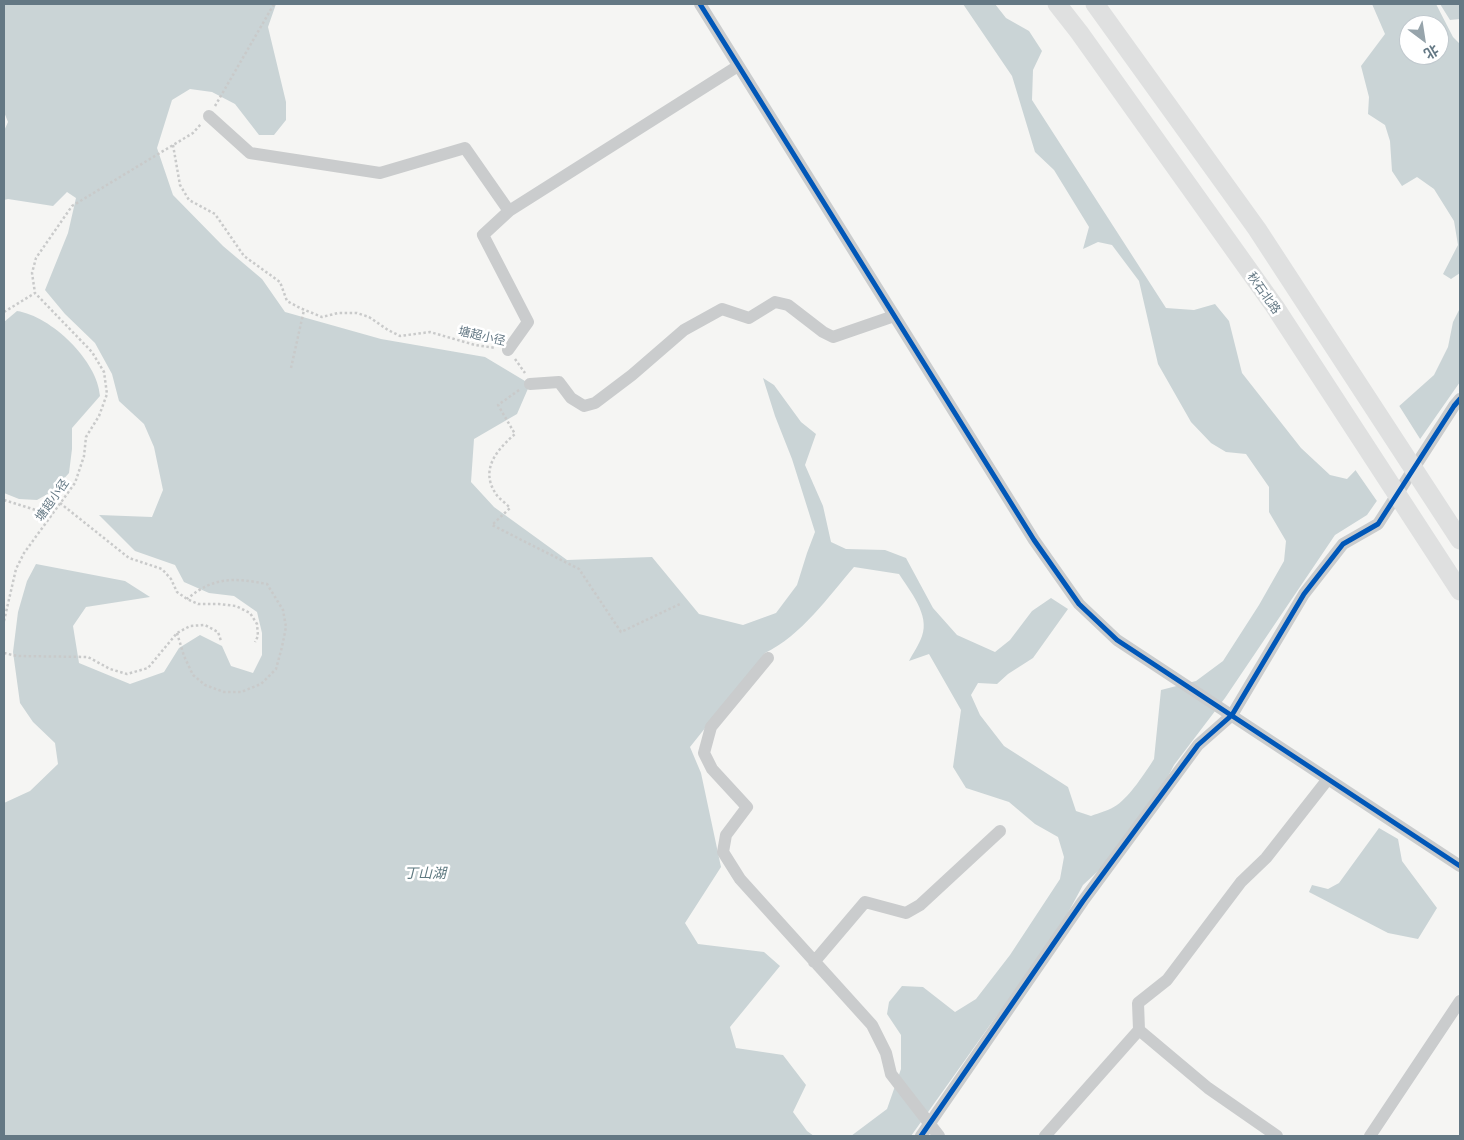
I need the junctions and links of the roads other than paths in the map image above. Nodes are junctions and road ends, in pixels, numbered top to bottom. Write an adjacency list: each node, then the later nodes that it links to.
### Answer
1 (700, 4): 4 (street)
2 (1057, 4): 12 (main road, 秋石北路)
3 (1095, 4): 11 (main road)
4 (738, 66): 6 (street); 7 (street)
5 (209, 116): 6 (street)
6 (509, 211): 8 (street)
7 (894, 316): 9 (street); 14 (street)
8 (508, 350)
9 (527, 381)
10 (1460, 399): 14 (street)
11 (1460, 540)
12 (1460, 591)
13 (768, 658): 18 (street)
14 (1232, 715): 15 (street); 21 (street)
15 (1328, 779): 17 (street); 20 (street)
16 (1000, 831): 18 (street)
17 (1460, 866)
18 (814, 962): 21 (street)
19 (1460, 1001): 26 (street)
20 (1139, 1030): 24 (street); 25 (street)
21 (929, 1124): 22 (street); 23 (street)
22 (921, 1136)
23 (939, 1136)
24 (1046, 1136)
25 (1277, 1136)
26 (1370, 1136)

